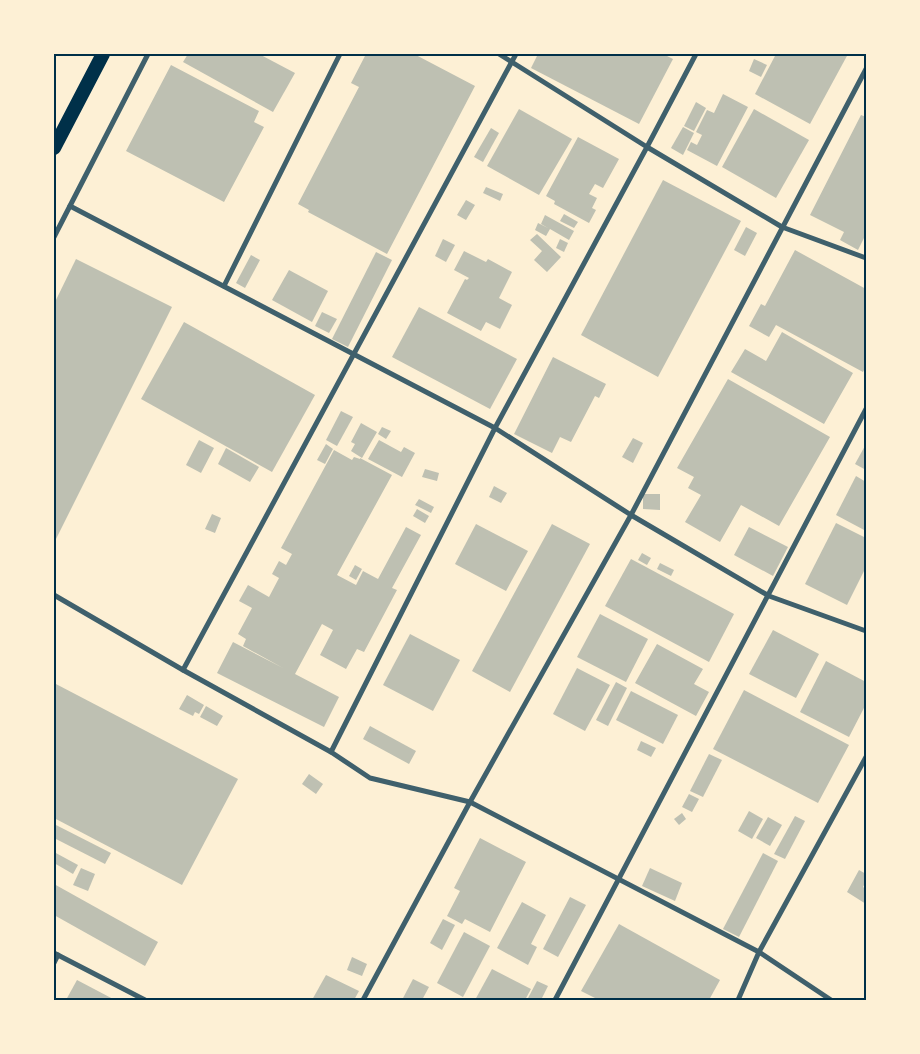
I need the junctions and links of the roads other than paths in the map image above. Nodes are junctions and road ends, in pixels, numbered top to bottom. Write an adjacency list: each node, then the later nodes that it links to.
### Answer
1 (103, 54): 9 (highway)
2 (148, 54): 11 (street)
3 (340, 54): 15 (street)
4 (499, 54): 7 (street)
5 (516, 54): 7 (street)
6 (696, 54): 10 (street)
7 (512, 61): 10 (street); 16 (street)
8 (866, 69): 12 (street)
9 (54, 148)
10 (647, 148): 12 (street); 18 (street)
11 (70, 206): 13 (street); 15 (street)
12 (782, 227): 14 (street); 19 (street)
13 (54, 236)
14 (866, 258)
15 (224, 286): 16 (street)
16 (354, 354): 18 (street); 23 (street)
17 (866, 409): 21 (street)
18 (495, 428): 19 (street); 24 (street)
19 (631, 515): 21 (street); 26 (street)
20 (54, 595): 23 (street)
21 (769, 596): 22 (street); 27 (street)
22 (866, 632)
23 (183, 670): 24 (street)
24 (331, 752): 26 (street)
25 (866, 757): 28 (street)
26 (470, 802): 27 (street); 32 (street)
27 (617, 878): 28 (street); 33 (street)
28 (759, 952): 34 (street); 35 (street)
29 (56, 954): 30 (street); 31 (street)
30 (54, 963)
31 (145, 1000)
32 (364, 1000)
33 (554, 1000)
34 (738, 1000)
35 (831, 1000)

